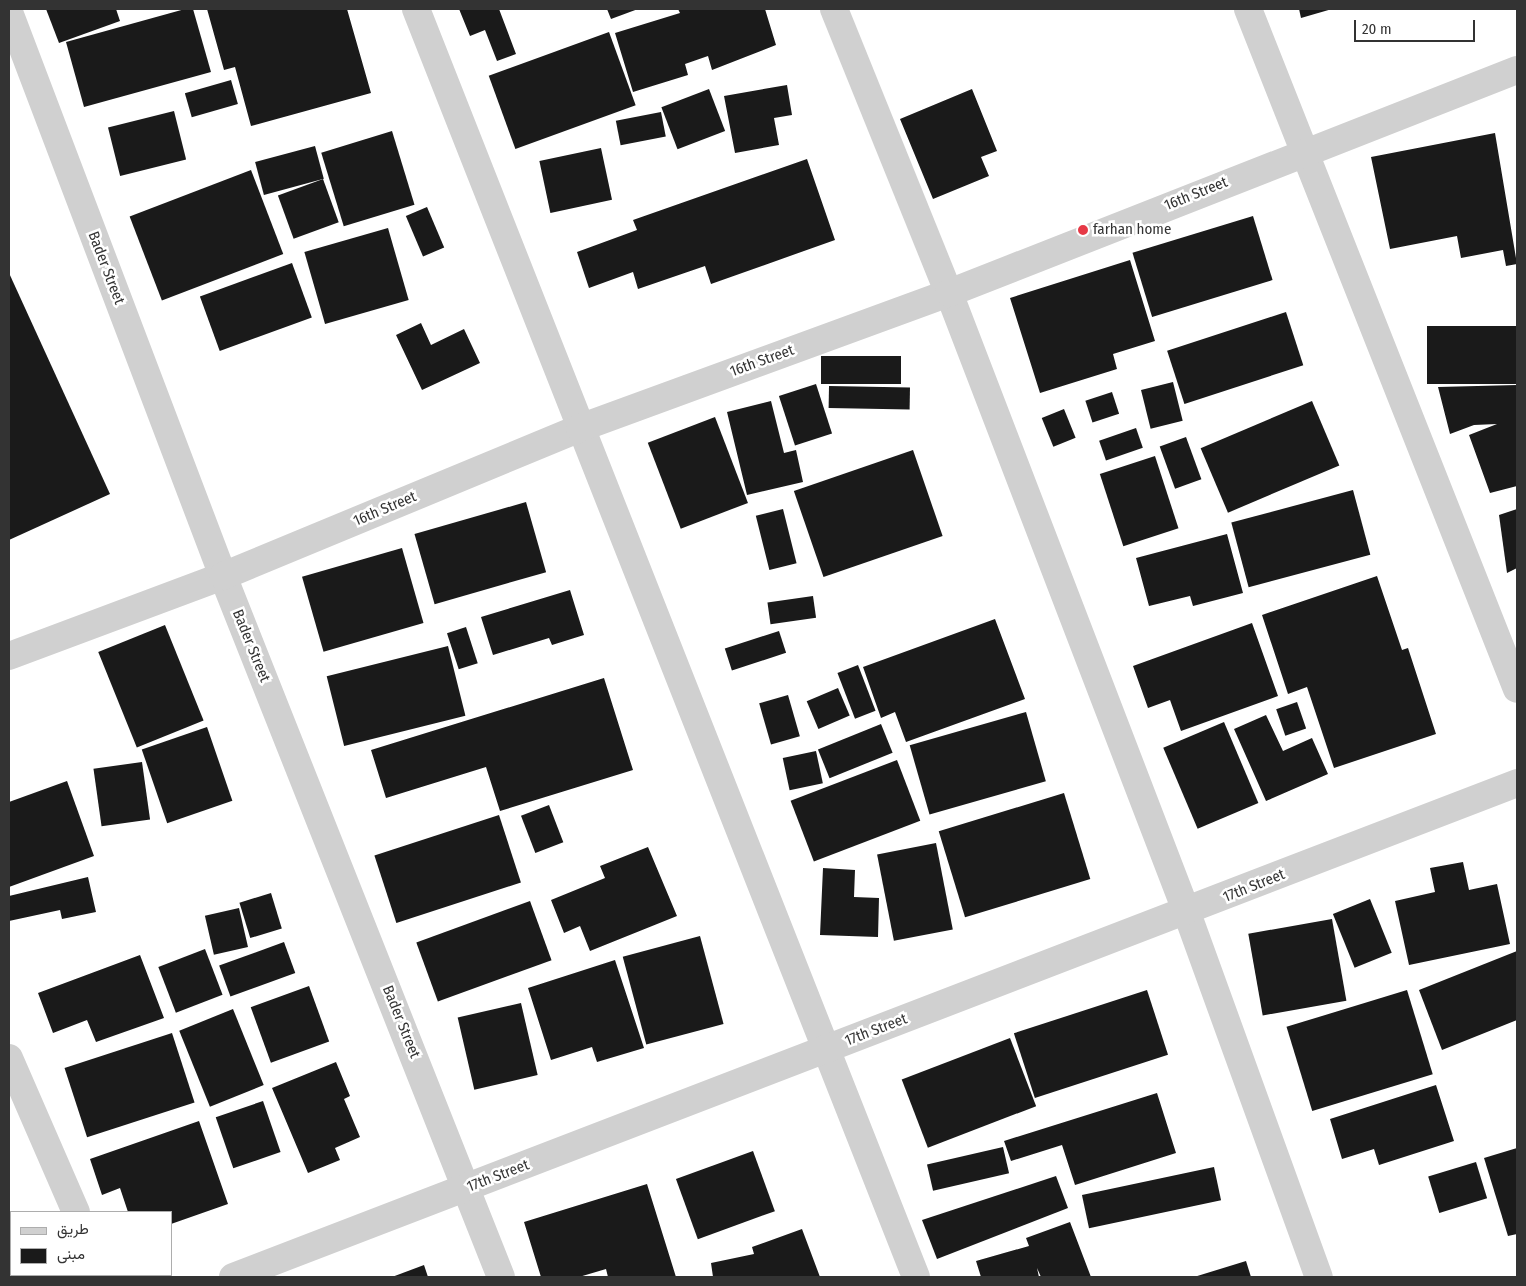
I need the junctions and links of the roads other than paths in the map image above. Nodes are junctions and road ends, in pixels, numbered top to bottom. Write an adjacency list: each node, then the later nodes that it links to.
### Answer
1 (416, 9): 8 (street)
2 (834, 9): 7 (street)
3 (1248, 9): 6 (street)
4 (9, 12): 9 (street, Bader Street)
5 (1517, 70): 6 (street, 16th Street)
6 (1303, 151): 7 (street, 16th Street); 11 (street)
7 (949, 292): 8 (street, 16th Street); 13 (street)
8 (580, 428): 9 (street, 16th Street); 14 (street)
9 (224, 576): 10 (street, 16th Street); 16 (street, Bader Street)
10 (9, 656)
11 (1517, 689)
12 (1517, 782): 13 (street, 17th Street)
13 (1187, 913): 14 (street, 17th Street); 21 (street)
14 (825, 1050): 16 (street, 17th Street); 20 (street)
15 (9, 1058): 17 (street)
16 (467, 1188): 18 (street, 17th Street); 19 (street, Bader Street)
17 (76, 1211)
18 (233, 1277)
19 (501, 1277)
20 (916, 1277)
21 (1319, 1277)

